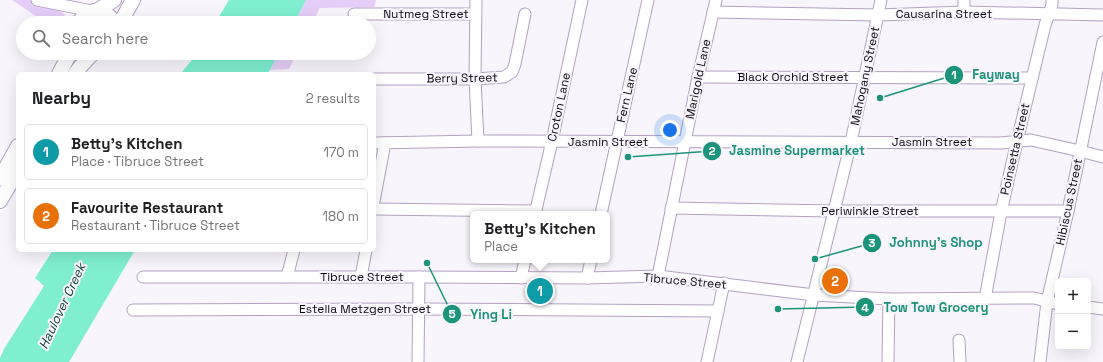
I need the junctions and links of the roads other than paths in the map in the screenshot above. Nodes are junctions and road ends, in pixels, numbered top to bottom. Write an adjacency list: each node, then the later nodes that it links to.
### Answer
1 (37, 0): 11 (street)
2 (114, 0): 12 (main road)
3 (133, 0): 24 (main road)
4 (476, 0): 16 (street)
5 (582, 0): 36 (street, Croton Lane)
6 (648, 0): 38 (street, Fern Lane)
7 (716, 0): 13 (street, Marigold Lane)
8 (881, 0): 18 (street, Mahogany Street)
9 (964, 0): 14 (street)
10 (1052, 0): 19 (street, Poinsetta Street)
11 (61, 5): 12 (street); 21 (street)
12 (95, 11): 22 (main road); 23 (main road)
13 (713, 12): 18 (street, Causarina Street); 30 (street, Marigold Lane)
14 (964, 12): 18 (street, Causarina Street); 19 (street, Causarina Street)
15 (354, 14): 16 (street, Nutmeg Street)
16 (475, 14): 34 (street)
17 (525, 14): 34 (street, Berry Street)
18 (878, 15): 32 (street, Mahogany Street)
19 (1048, 15): 20 (street, Causarina Street); 33 (street, Poinsetta Street)
20 (1103, 15)
21 (73, 16)
22 (84, 16)
23 (109, 16)
24 (124, 16)
25 (1103, 42): 43 (street, Hibiscus Street)
26 (66, 60): 28 (main road)
27 (87, 60): 29 (main road)
28 (60, 72)
29 (76, 72)
30 (698, 77): 32 (street, Black Orchid Street); 39 (street, Marigold Lane)
31 (376, 78): 34 (street, Berry Street)
32 (865, 78): 33 (street, Black Orchid Street); 40 (street, Mahogany Street)
33 (1032, 78): 37 (street, Poinsetta Street)
34 (475, 79): 35 (street)
35 (478, 141): 36 (street, Jasmin Street); 41 (street, Jasmin Street)
36 (552, 141): 38 (street, Jasmin Street); 52 (street, Croton Lane)
37 (1017, 141): 40 (street, Jasmin Street); 43 (street, Jasmin Street); 56 (street, Poinsetta Street)
38 (616, 142): 39 (street, Jasmin Street); 53 (street, Fern Lane)
39 (685, 142): 40 (street, Jasmin Street); 49 (street, Marigold Lane)
40 (851, 142): 54 (street, Mahogany Street)
41 (379, 143): 47 (street)
42 (16, 150): 46 (main road)
43 (1080, 151): 44 (street, Jasmin Street); 55 (street, Hibiscus Street)
44 (1103, 157)
45 (16, 173): 48 (main road)
46 (0, 178)
47 (376, 178)
48 (0, 201)
49 (671, 208): 54 (street, Periwinkle Street); 61 (street, Marigold Lane)
50 (376, 209): 51 (street)
51 (470, 211)
52 (535, 211)
53 (602, 211)
54 (834, 211): 56 (street, Periwinkle Street); 69 (street, Mahogany Street)
55 (1068, 211): 56 (street, Periwinkle Street); 72 (street, Hibiscus Street)
56 (1001, 212): 71 (street, Poinsetta Street)
57 (293, 252): 63 (street)
58 (366, 252): 65 (street)
59 (524, 263): 66 (street)
60 (590, 263): 67 (street)
61 (658, 276): 67 (street, Tibruce Street); 68 (street, Tibruce Street)
62 (143, 277): 63 (street, Tibruce Street)
63 (287, 277): 65 (street, Tibruce Street)
64 (419, 277): 65 (street, Tibruce Street); 66 (street, Tibruce Street); 75 (street)
65 (361, 278)
66 (521, 278): 67 (street, Tibruce Street)
67 (587, 278)
68 (724, 283): 69 (street, Tibruce Street); 78 (street)
69 (814, 295): 70 (street, Tibruce Street); 82 (street, Mahogany Street)
70 (889, 299): 71 (street, Tibruce Street); 83 (street)
71 (985, 299): 72 (street, Tibruce Street)
72 (1047, 302): 73 (street, Tibruce Street); 85 (street, Hibiscus Street)
73 (1055, 303)
74 (1091, 307): 76 (street)
75 (418, 309): 77 (street, Estella Metzgen Street); 78 (street, Estella Metzgen Street); 80 (street)
76 (1103, 309)
77 (133, 310)
78 (718, 311): 81 (street)
79 (959, 340): 84 (street)
80 (418, 362)
81 (707, 362)
82 (797, 362)
83 (888, 362)
84 (960, 362)
85 (1040, 362)

